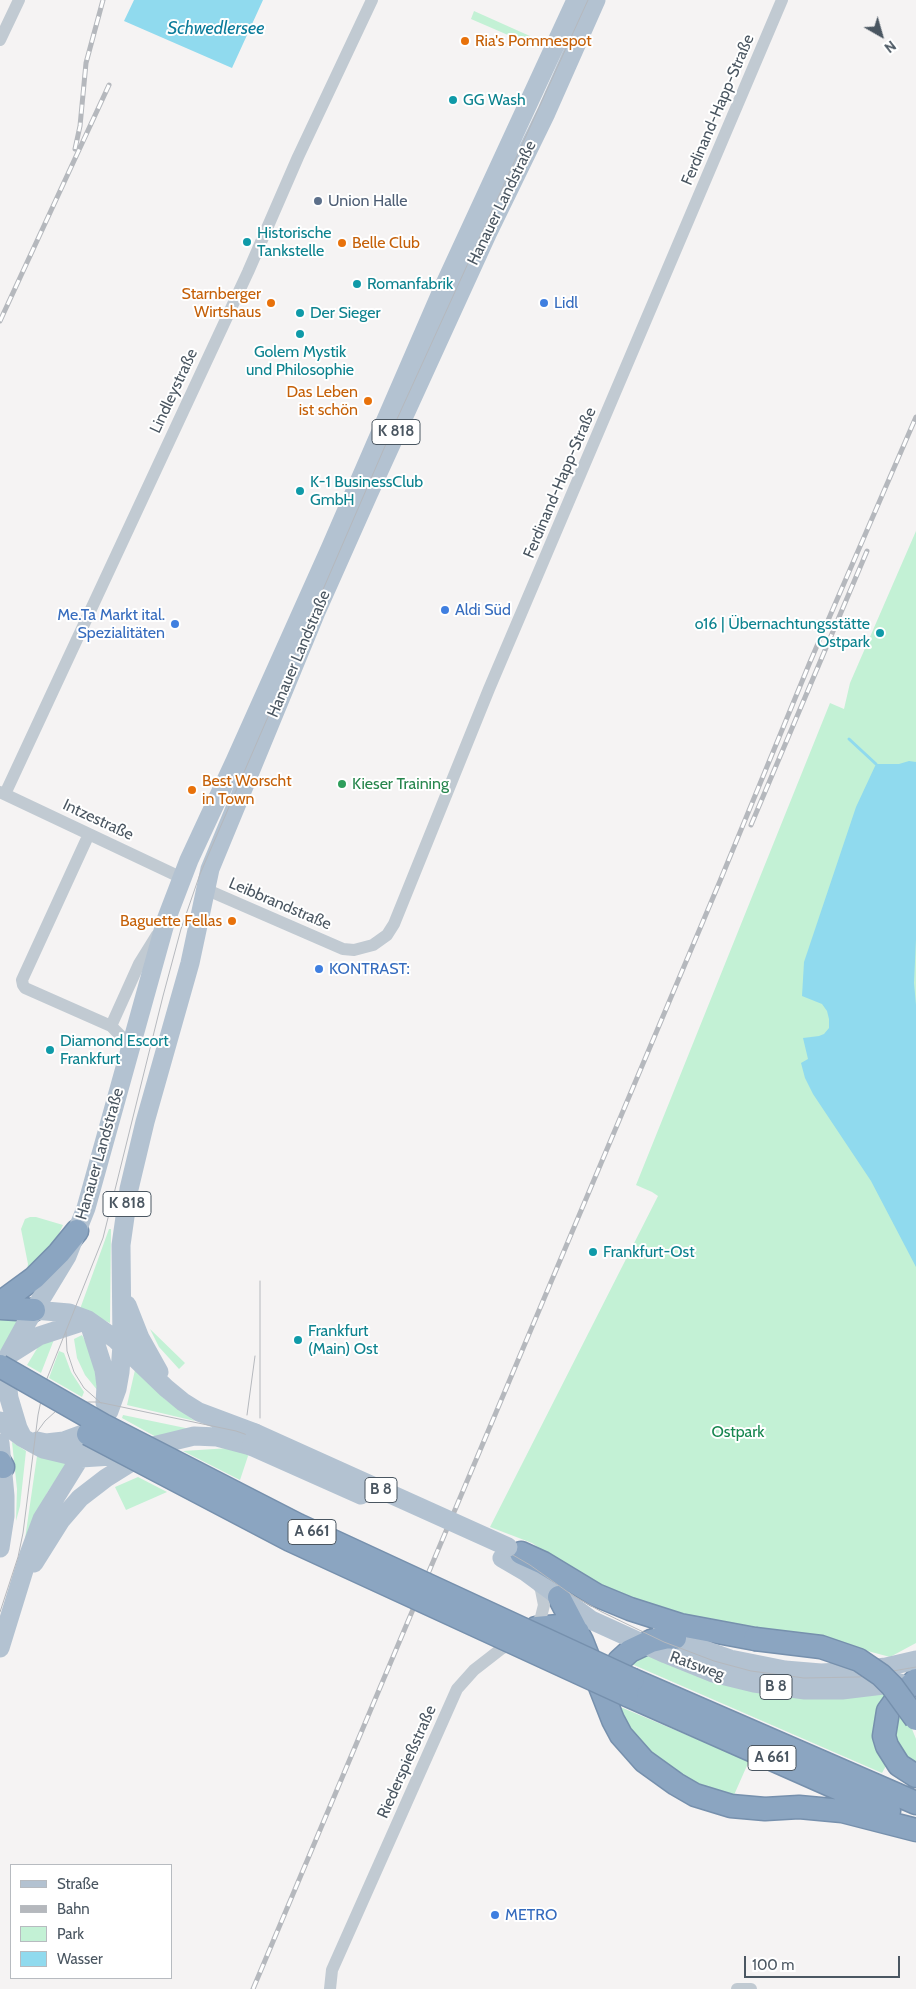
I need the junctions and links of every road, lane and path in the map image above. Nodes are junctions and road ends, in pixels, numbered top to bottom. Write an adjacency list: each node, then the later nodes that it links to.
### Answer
1 (19, 0): 6 (street)
2 (372, 0): 7 (street, Lindleystraße)
3 (576, 0): 9 (main road, Hanauer Landstraße / K 818)
4 (596, 0): 10 (main road, Hanauer Landstraße / K 818)
5 (782, 0): 12 (street, Ferdinand-Happ-Straße)
6 (0, 40)
7 (2, 793): 8 (street, Intzestraße)
8 (89, 834): 9 (street, Intzestraße); 13 (street)
9 (182, 878): 10 (main road); 11 (main road, Hanauer Landstraße / K 818)
10 (205, 889): 12 (street, Leibbrandstraße); 16 (main road, Hanauer Landstraße / K 818)
11 (166, 920): 13 (street); 14 (main road, Hanauer Landstraße / K 818)
12 (343, 949)
13 (111, 1026): 14 (street)
14 (130, 1050): 15 (main road, Hanauer Landstraße / K 818)
15 (77, 1231): 17 (highway); 19 (main road, Hanauer Landstraße / K 818)
16 (121, 1287): 21 (main road, Hanauer Landstraße / K 818); 23 (main road)
17 (0, 1302)
18 (0, 1308): 19 (highway)
19 (34, 1310): 20 (main road, B 8); 22 (main road, Hanauer Landstraße)
20 (88, 1320): 21 (main road, B 8); 22 (main road); 25 (main road)
21 (122, 1344): 23 (main road, B 8); 25 (main road, K 818)
22 (2, 1371): 26 (main road); 44 (highway, A 661, bridge)
23 (177, 1398): 28 (main road, B 8)
24 (0, 1421): 26 (main road)
25 (101, 1423): 26 (main road); 30 (main road, K 818)
26 (23, 1438): 30 (main road)
27 (179, 1439): 28 (main road, B 8); 30 (main road, B 8); 35 (main road)
28 (253, 1439): 33 (main road, B 8, bridge)
29 (0, 1443): 31 (main road)
30 (81, 1458): 35 (main road)
31 (2, 1465): 32 (main road)
32 (0, 1548)
33 (510, 1553): 34 (main road, Ratsweg / B 8); 39 (main road, Ratsweg / B 8); 46 (highway, bridge)
34 (536, 1579): 36 (main road, Ratsweg / B 8); 37 (street)
35 (20, 1587): 41 (main road)
36 (559, 1597): 38 (highway); 40 (main road, Ratsweg / B 8)
37 (536, 1628): 38 (highway); 51 (street, Riederspießstraße)
38 (578, 1632): 45 (highway)
39 (675, 1638): 40 (highway); 42 (main road, Ratsweg / B 8)
40 (642, 1644): 43 (main road, Ratsweg / B 8); 45 (highway)
41 (0, 1648)
42 (916, 1660)
43 (916, 1680): 47 (highway)
44 (630, 1687): 48 (highway, A 661); 49 (highway, A 661)
45 (608, 1708): 50 (highway)
46 (916, 1719)
47 (916, 1776)
48 (916, 1803)
49 (916, 1822)
50 (916, 1830)
51 (330, 1989)
52 (737, 1989): 53 (street)
53 (751, 1989)

